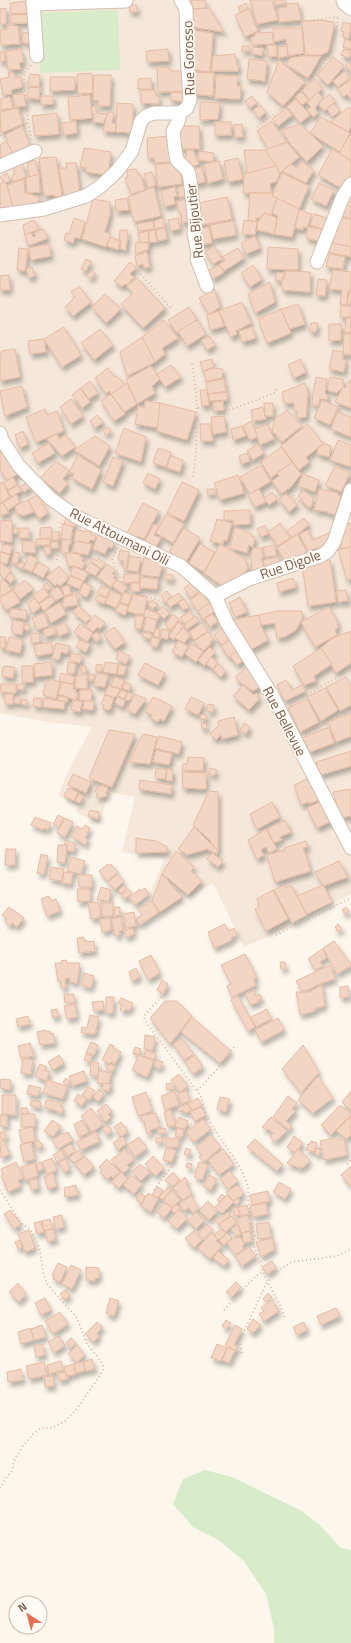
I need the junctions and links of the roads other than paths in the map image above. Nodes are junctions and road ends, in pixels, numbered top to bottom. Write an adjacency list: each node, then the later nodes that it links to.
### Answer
1 (126, 0): 4 (street)
2 (181, 0): 7 (street, Rue Gorosso)
3 (343, 0): 5 (street)
4 (33, 2): 6 (street)
5 (351, 9)
6 (37, 56)
7 (180, 114): 11 (street); 13 (street, Rue Bijoutier)
8 (35, 151): 9 (street)
9 (0, 166)
10 (351, 184): 12 (street)
11 (0, 215)
12 (317, 262)
13 (207, 286)
14 (0, 433): 16 (street, Rue Attoumani Oili)
15 (351, 490): 16 (street, Rue Digole)
16 (215, 596): 17 (street, Rue Bellevue)
17 (351, 848)

